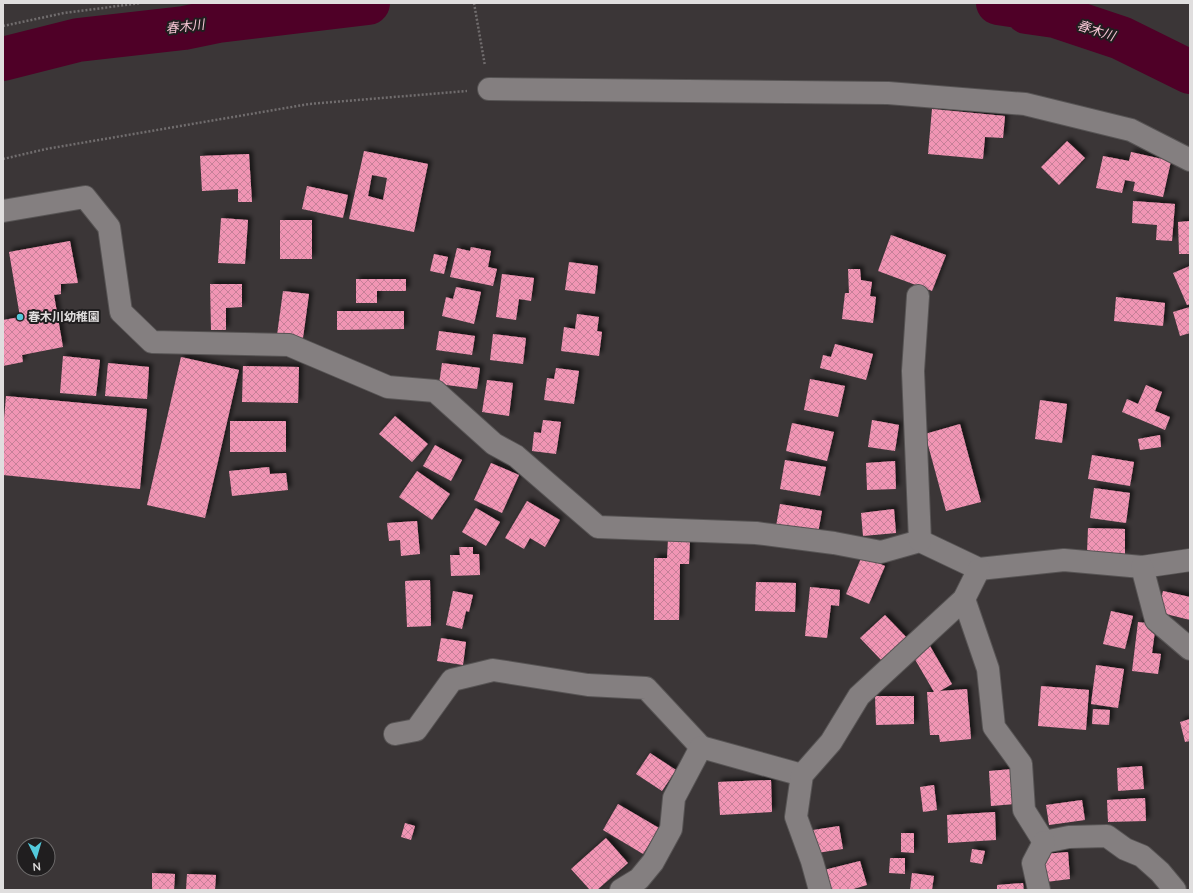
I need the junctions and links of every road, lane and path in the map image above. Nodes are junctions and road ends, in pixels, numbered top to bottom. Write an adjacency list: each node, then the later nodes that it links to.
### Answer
1 (140, 3): 3 (path)
2 (474, 3): 4 (path)
3 (3, 26)
4 (489, 89): 5 (path); 6 (street)
5 (3, 159)
6 (1190, 160)
7 (3, 211): 9 (street)
8 (918, 296): 9 (street)
9 (920, 541): 12 (street)
10 (1190, 560): 11 (street)
11 (1142, 567): 12 (street); 14 (street)
12 (979, 569): 13 (street)
13 (964, 599): 17 (street); 18 (street)
14 (1190, 649)
15 (396, 734): 16 (street)
16 (701, 747): 17 (street); 19 (street)
17 (802, 774): 20 (street)
18 (1044, 842): 21 (street); 22 (street)
19 (621, 890)
20 (820, 890)
21 (1039, 890)
22 (1175, 890)

